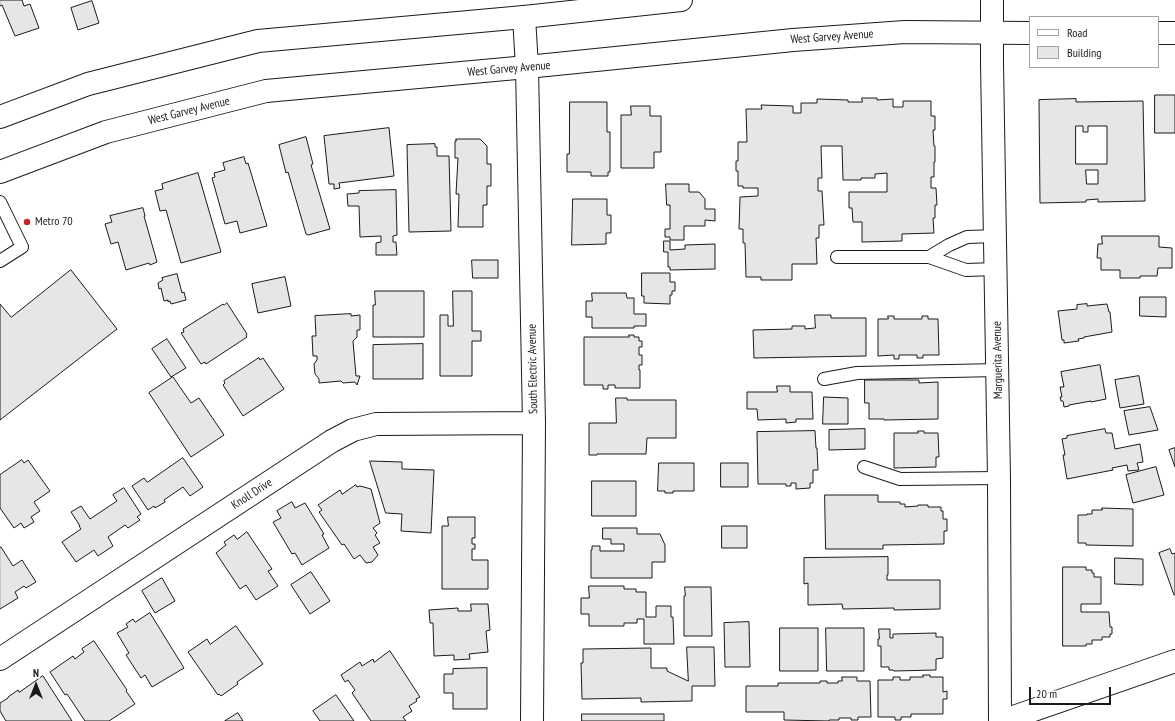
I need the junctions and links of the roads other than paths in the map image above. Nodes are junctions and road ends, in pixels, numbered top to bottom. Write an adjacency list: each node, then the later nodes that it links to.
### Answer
1 (681, 0): 3 (street)
2 (992, 0): 6 (street, Marguerita Avenue)
3 (524, 17): 8 (street, South Electric Avenue); 9 (street)
4 (1159, 33): 5 (street)
5 (1175, 33)
6 (992, 34): 7 (street, West Garvey Avenue); 8 (street, West Garvey Avenue); 12 (street, Marguerita Avenue)
7 (1029, 34)
8 (527, 67): 10 (street, West Garvey Avenue); 19 (street, South Electric Avenue)
9 (0, 117)
10 (1, 168)
11 (0, 202): 15 (lane)
12 (996, 236): 14 (lane); 16 (street, Marguerita Avenue)
13 (837, 257): 14 (lane)
14 (929, 257): 16 (lane)
15 (0, 261)
16 (996, 269): 17 (street, Marguerita Avenue)
17 (998, 370): 18 (lane); 21 (street, Marguerita Avenue)
18 (824, 379)
19 (534, 423): 22 (street, Knoll Drive); 24 (street, South Electric Avenue)
20 (864, 467): 21 (lane)
21 (999, 478): 25 (street, Marguerita Avenue)
22 (0, 659)
23 (1175, 661): 25 (street)
24 (532, 721)
25 (1001, 721)

